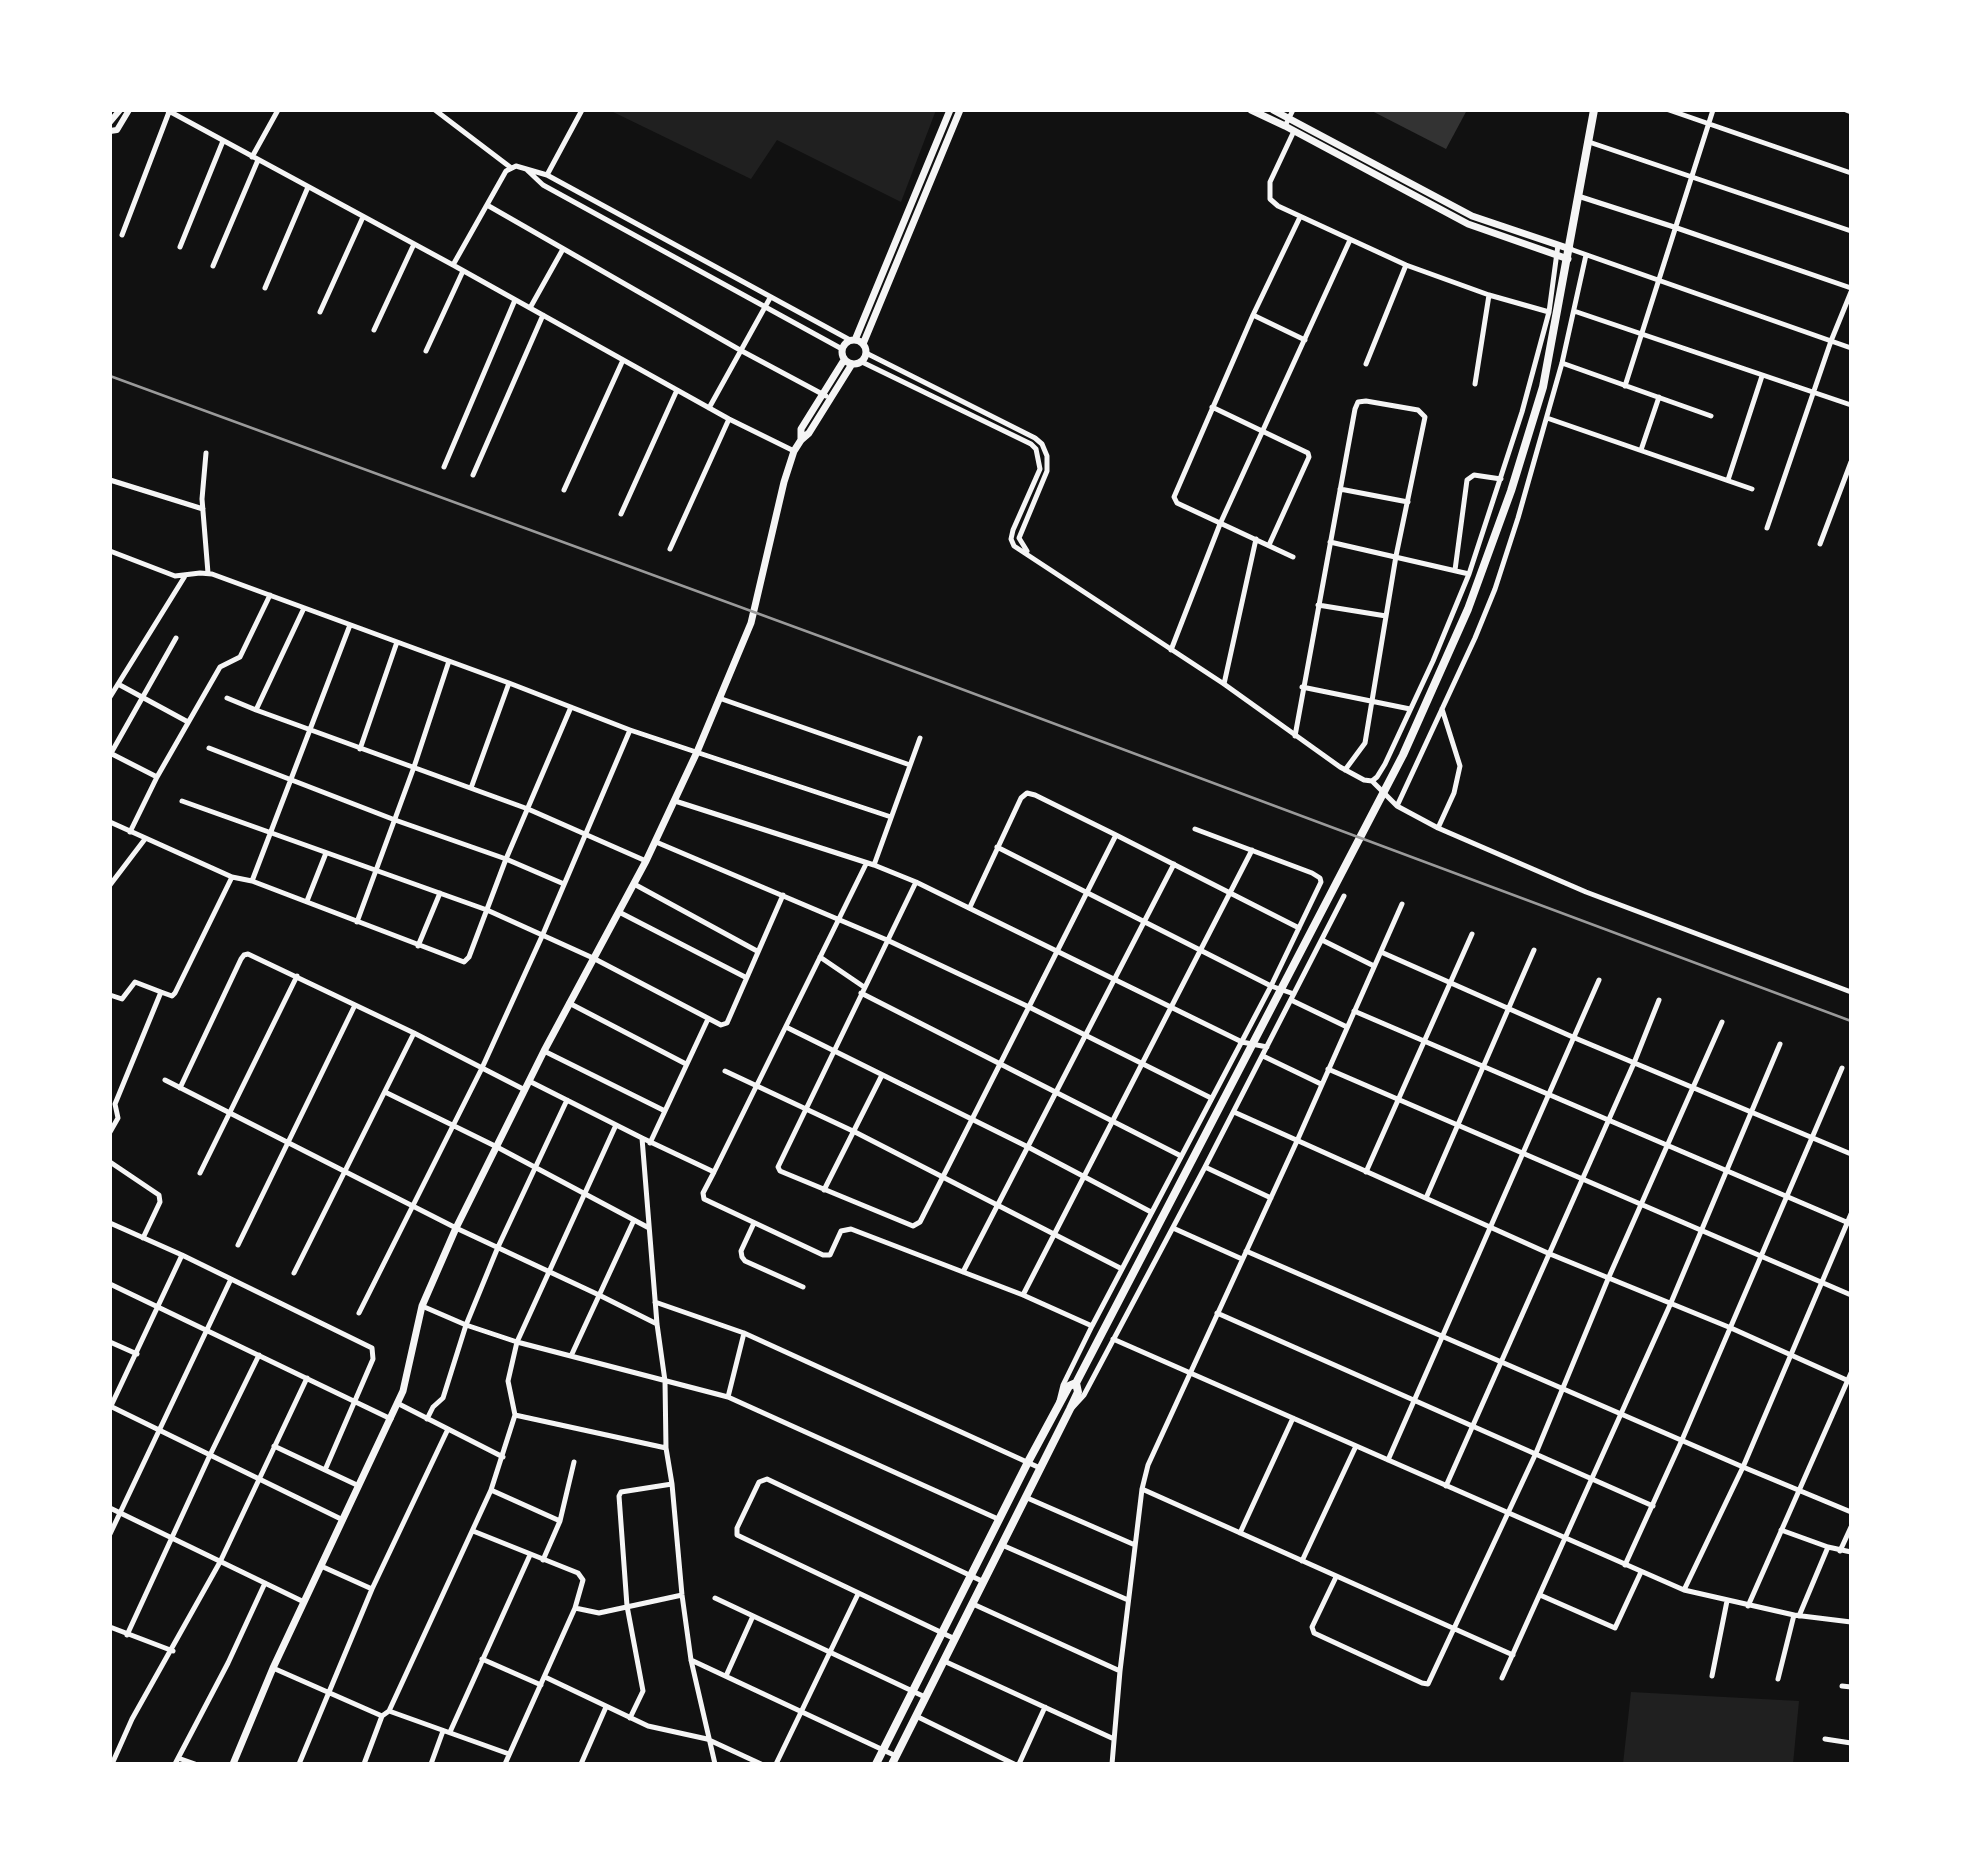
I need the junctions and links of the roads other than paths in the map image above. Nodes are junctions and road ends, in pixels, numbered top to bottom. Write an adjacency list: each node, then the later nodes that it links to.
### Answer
1 (120, 110): 15 (street)
2 (129, 110): 18 (street)
3 (278, 110): 22 (street)
4 (435, 110): 23 (street)
5 (582, 110): 26 (street)
6 (950, 110): 64 (main road)
7 (960, 110): 67 (main road)
8 (1251, 110): 17 (main road)
9 (1274, 110): 14 (main road)
10 (1594, 110): 21 (main road)
11 (1669, 110): 16 (street)
12 (1713, 110): 16 (street)
13 (168, 111): 20 (street); 35 (street)
14 (1291, 114): 17 (street); 38 (main road)
15 (110, 122)
16 (1708, 123): 25 (street); 27 (street)
17 (1285, 126): 19 (main road)
18 (110, 131)
19 (1294, 131): 32 (street); 43 (main road)
20 (223, 141): 22 (street); 39 (street)
21 (1589, 142): 27 (street); 29 (main road)
22 (255, 158): 28 (street); 47 (street)
23 (510, 167): 24 (street); 30 (street)
24 (524, 167): 26 (street); 56 (street)
25 (1851, 173)
26 (547, 175): 53 (street)
27 (1691, 175): 33 (street); 34 (street)
28 (308, 187): 31 (street); 50 (street)
29 (1578, 196): 33 (street); 41 (main road)
30 (487, 205): 40 (street); 45 (street)
31 (363, 217): 37 (street); 58 (street)
32 (1300, 217): 36 (street); 60 (street)
33 (1674, 227): 49 (street); 51 (street)
34 (1851, 231)
35 (122, 235)
36 (1350, 240): 46 (street); 65 (street)
37 (414, 244): 45 (street); 62 (street)
38 (1558, 245): 41 (main road); 43 (street)
39 (180, 247)
40 (564, 249): 55 (street); 70 (street)
41 (1570, 249): 42 (street); 44 (main road)
42 (1586, 254): 49 (street); 57 (street)
43 (1557, 257): 44 (main road); 59 (street)
44 (1568, 259): 376 (main road)
45 (453, 265): 48 (street)
46 (1406, 265): 52 (street); 77 (street)
47 (213, 266)
48 (463, 271): 54 (street); 71 (street)
49 (1658, 279): 63 (street); 66 (street)
50 (265, 288)
51 (1851, 290): 66 (street)
52 (1489, 295): 59 (street); 80 (street)
53 (770, 298): 56 (street); 64 (street)
54 (515, 300): 55 (street); 97 (street)
55 (530, 308): 61 (street)
56 (764, 308): 69 (street); 70 (street)
57 (1574, 311): 63 (street); 76 (street)
58 (320, 312)
59 (1549, 312): 101 (street)
60 (1253, 314): 65 (street); 87 (street)
61 (543, 315): 73 (street); 100 (street)
62 (374, 330)
63 (1641, 334): 79 (street); 81 (street)
64 (852, 340): 67 (main road); 69 (main road)
65 (1305, 340): 92 (street)
66 (1831, 341): 68 (street); 83 (street)
67 (863, 344): 72 (main road)
68 (1851, 348)
69 (842, 349): 74 (main road)
70 (740, 350): 84 (street); 88 (street)
71 (426, 351)
72 (866, 354): 75 (main road); 99 (street)
73 (623, 360): 82 (street); 106 (street)
74 (844, 360): 78 (main road); 84 (main road)
75 (862, 362): 78 (main road); 98 (street)
76 (1562, 363): 81 (street); 90 (street)
77 (1366, 364)
78 (852, 365): 84 (main road)
79 (1762, 376): 83 (street); 103 (street)
80 (1475, 384)
81 (1625, 386): 85 (street)
82 (677, 390): 88 (street); 109 (street)
83 (1814, 392): 86 (street); 111 (street)
84 (827, 396): 94 (main road)
85 (1659, 397): 89 (street); 93 (street)
86 (1851, 405)
87 (1212, 407): 92 (street); 110 (street)
88 (709, 408): 91 (street)
89 (1711, 416)
90 (1547, 418): 93 (street); 145 (street)
91 (729, 419): 94 (street); 116 (street)
92 (1263, 432): 110 (street); 115 (street)
93 (1641, 450): 103 (street)
94 (794, 452): 141 (main road)
95 (206, 453): 108 (street)
96 (1851, 462): 114 (street)
97 (444, 467)
98 (1040, 470): 99 (street); 118 (street)
99 (1047, 471): 118 (street)
100 (473, 475)
101 (1501, 479): 121 (street); 123 (street)
102 (110, 480): 108 (street)
103 (1728, 480): 105 (street)
104 (1340, 489): 107 (street); 107 (street); 113 (street)
105 (1752, 489)
106 (564, 490)
107 (1408, 502): 119 (street)
108 (203, 509): 122 (street)
109 (621, 514)
110 (1220, 524): 112 (street); 132 (street)
111 (1767, 527)
112 (1255, 539): 115 (street); 136 (street)
113 (1330, 542): 119 (street); 126 (street)
114 (1820, 544)
115 (1269, 545): 120 (street)
116 (670, 549)
117 (110, 551): 124 (street)
118 (1029, 554): 132 (street)
119 (1396, 556): 121 (street); 128 (street)
120 (1293, 557)
121 (1455, 570): 123 (street)
122 (208, 573): 124 (street); 125 (street)
123 (1469, 574): 144 (street)
124 (185, 576): 135 (street)
125 (270, 595): 127 (street); 147 (street)
126 (1318, 604): 128 (street); 137 (street)
127 (304, 608): 129 (street); 146 (street)
128 (1386, 616): 142 (street)
129 (350, 625): 131 (street); 148 (street)
130 (176, 638): 139 (street)
131 (397, 642): 133 (street); 153 (street)
132 (1171, 650): 136 (street)
133 (449, 661): 134 (street); 157 (street)
134 (509, 683): 143 (street); 162 (street)
135 (118, 684): 138 (street); 139 (street)
136 (1224, 684): 150 (street)
137 (1302, 687): 142 (street); 150 (street)
138 (110, 696)
139 (142, 698): 147 (street); 155 (street)
140 (227, 698): 146 (street)
141 (719, 698): 154 (main road); 156 (street)
142 (1373, 700): 144 (street); 158 (street)
143 (571, 707): 149 (street); 166 (street)
144 (1410, 709): 161 (street)
145 (1442, 709): 165 (street); 170 (street)
146 (256, 710): 148 (street)
147 (188, 722): 159 (street)
148 (310, 729): 153 (street); 160 (street)
149 (630, 730): 154 (street); 174 (street)
150 (1295, 736): 158 (street)
151 (920, 738): 156 (street)
152 (209, 748): 160 (street)
153 (360, 749): 157 (street)
154 (696, 752): 164 (main road); 167 (street)
155 (110, 754): 159 (street)
156 (910, 765): 167 (street)
157 (414, 767): 162 (street); 168 (street)
158 (1345, 770): 161 (street)
159 (157, 777): 172 (street)
160 (292, 780): 168 (street); 173 (street)
161 (1372, 781): 165 (street)
162 (471, 788): 166 (street)
163 (182, 801): 173 (street)
164 (675, 801): 177 (main road); 183 (street)
165 (1396, 806): 170 (street)
166 (528, 809): 174 (street); 181 (street)
167 (891, 817): 185 (street)
168 (395, 820): 181 (street); 186 (street)
169 (110, 822): 172 (street)
170 (1438, 828): 228 (street)
171 (1195, 829): 179 (street)
172 (130, 832): 176 (street)
173 (271, 834): 180 (street); 188 (street)
174 (587, 834): 182 (street); 190 (street)
175 (1116, 835): 178 (street); 184 (street); 194 (street)
176 (145, 839): 187 (street); 192 (street)
177 (656, 842): 182 (main road); 196 (street)
178 (997, 847): 194 (street); 200 (street)
179 (1252, 850): 195 (street); 206 (street)
180 (326, 853): 186 (street); 198 (street)
181 (506, 859): 190 (street); 201 (street)
182 (646, 861): 191 (main road)
183 (866, 864): 185 (street); 203 (street)
184 (1174, 864): 195 (street); 205 (street)
185 (874, 865): 189 (street)
186 (377, 871): 193 (street); 204 (street)
187 (232, 877): 188 (street); 227 (street)
188 (252, 881): 198 (street)
189 (916, 882): 200 (street); 209 (street)
190 (564, 884): 207 (street)
191 (635, 884): 202 (main road); 214 (street)
192 (110, 885)
193 (440, 893): 201 (street); 211 (street)
194 (1086, 893): 205 (street); 212 (street)
195 (1230, 893): 206 (street); 215 (street)
196 (783, 895): 203 (street); 214 (street)
197 (1344, 896): 210 (street)
198 (307, 901): 204 (street)
199 (1402, 904): 216 (street)
200 (970, 907): 212 (street)
201 (487, 910): 207 (street); 211 (street)
202 (619, 912): 218 (main road); 221 (street)
203 (839, 918): 209 (street); 217 (street)
204 (357, 922): 211 (street)
205 (1145, 922): 215 (street); 222 (street)
206 (1299, 928): 225 (street)
207 (543, 933): 218 (street); 258 (street)
208 (1472, 934): 224 (street)
209 (887, 940): 226 (street); 235 (street)
210 (1322, 940): 219 (street); 229 (street)
211 (418, 946)
212 (1058, 950): 222 (street); 235 (street)
213 (1534, 950): 237 (street)
214 (757, 951): 221 (street)
215 (1202, 951): 225 (street); 236 (street)
216 (1381, 951): 219 (street); 224 (street)
217 (820, 957): 226 (street); 241 (street)
218 (593, 958): 233 (main road); 239 (street)
219 (1374, 965): 238 (street)
220 (297, 976): 234 (street); 268 (street); 281 (street)
221 (745, 977): 239 (street)
222 (1116, 978): 236 (street); 244 (street)
223 (1600, 979): 245 (street)
224 (1450, 982): 237 (street); 246 (street)
225 (1271, 986): 229 (street); 247 (street)
226 (862, 990): 251 (street); 253 (street)
227 (161, 992): 230 (street); 276 (street)
228 (1851, 992)
229 (1294, 994): 231 (street)
230 (110, 995)
231 (1291, 1000): 242 (street); 249 (street)
232 (1659, 1000): 255 (street)
233 (569, 1003): 250 (main road); 256 (street)
234 (355, 1005): 243 (street); 293 (street)
235 (1029, 1007): 244 (street); 253 (street)
236 (1172, 1007): 247 (street); 254 (street)
237 (1509, 1009): 245 (street); 257 (street)
238 (1354, 1011): 242 (street); 246 (street)
239 (708, 1019): 256 (street)
240 (1721, 1021): 267 (street)
241 (786, 1027): 251 (street); 266 (street)
242 (1347, 1027): 260 (street)
243 (414, 1033): 258 (street); 270 (street)
244 (1086, 1035): 254 (street); 271 (street)
245 (1575, 1038): 255 (street); 272 (street)
246 (1424, 1041): 257 (street); 275 (street)
247 (1242, 1042): 249 (street); 273 (street)
248 (1780, 1044): 280 (street)
249 (1267, 1047): 252 (street)
250 (544, 1051): 264 (main road); 278 (street)
251 (834, 1052): 262 (street); 277 (street)
252 (1263, 1056): 265 (street); 279 (street)
253 (1000, 1063): 271 (street); 282 (street)
254 (1142, 1063): 273 (street); 283 (street)
255 (1634, 1063): 267 (street); 284 (street)
256 (686, 1064): 278 (street)
257 (1483, 1067): 272 (street); 286 (street)
258 (482, 1068): 269 (street); 287 (street)
259 (1842, 1068): 291 (street)
260 (1328, 1069): 265 (street); 275 (street)
261 (724, 1071): 266 (street)
262 (882, 1075): 282 (street); 289 (street)
263 (165, 1080): 268 (street)
264 (529, 1081): 269 (main road); 274 (street)
265 (1321, 1084): 292 (street)
266 (757, 1086): 277 (street); 306 (street)
267 (1692, 1087): 280 (street); 295 (street)
268 (180, 1088): 281 (street)
269 (525, 1090): 296 (main road)
270 (385, 1092): 287 (street); 305 (street)
271 (1057, 1092): 283 (street); 297 (street)
272 (1550, 1095): 284 (street); 298 (street)
273 (1211, 1098): 300 (street)
274 (567, 1100): 285 (street); 303 (street)
275 (1398, 1100): 286 (street); 307 (street)
276 (113, 1102): 288 (street)
277 (806, 1109): 289 (street); 312 (street)
278 (665, 1111): 294 (street)
279 (1234, 1112): 292 (street); 302 (street)
280 (1751, 1112): 291 (street); 304 (street)
281 (229, 1113): 293 (street); 308 (street)
282 (971, 1119): 297 (street); 310 (street)
283 (1112, 1121): 300 (street); 309 (street)
284 (1608, 1121): 295 (street); 311 (street)
285 (615, 1125): 290 (street); 313 (street)
286 (1457, 1125): 298 (street); 316 (street)
287 (452, 1126): 296 (street); 319 (street)
288 (110, 1132)
289 (855, 1132): 310 (street); 312 (street)
290 (642, 1138): 294 (street); 328 (street)
291 (1813, 1139): 299 (street); 314 (street)
292 (1297, 1141): 307 (street); 315 (street)
293 (286, 1142): 305 (street); 333 (street)
294 (650, 1143): 306 (street)
295 (1667, 1146): 304 (street); 318 (street)
296 (497, 1147): 303 (street); 327 (main road)
297 (1028, 1147): 309 (street); 317 (street)
298 (1524, 1154): 311 (street); 326 (street)
299 (1851, 1154)
300 (1181, 1156): 320 (street)
301 (110, 1162): 332 (street)
302 (1205, 1167): 315 (street); 329 (street)
303 (536, 1168): 313 (street); 334 (street)
304 (1725, 1171): 314 (street); 330 (street)
305 (345, 1172): 319 (street); 343 (street)
306 (714, 1172): 324 (street)
307 (1366, 1172): 316 (street)
308 (200, 1173)
309 (1084, 1177): 320 (street); 331 (street)
310 (942, 1178): 312 (street); 317 (street)
311 (1583, 1179): 318 (street); 336 (street)
312 (824, 1190)
313 (584, 1193): 322 (street); 341 (street)
314 (1788, 1197): 325 (street); 338 (street)
315 (1271, 1198): 335 (street)
316 (1426, 1198): 326 (street)
317 (998, 1205): 331 (street); 342 (street)
318 (1641, 1205): 330 (street); 345 (street)
319 (412, 1206): 327 (street); 356 (street)
320 (1151, 1212): 340 (street)
321 (1851, 1214): 325 (street)
322 (634, 1220): 328 (street); 349 (street)
323 (110, 1223): 332 (street)
324 (754, 1223): 342 (street); 348 (street)
325 (1849, 1223): 346 (street)
326 (1492, 1227): 336 (street); 364 (street)
327 (456, 1228): 334 (street); 354 (main road)
328 (649, 1228): 352 (street)
329 (1173, 1228): 339 (street); 365 (street)
330 (1700, 1230): 338 (street); 353 (street)
331 (1054, 1234): 340 (street); 350 (street)
332 (143, 1238): 337 (street)
333 (238, 1245)
334 (498, 1247): 341 (street); 359 (street)
335 (1246, 1251): 339 (street); 364 (street)
336 (1550, 1254): 345 (street); 372 (street)
337 (182, 1255): 344 (street); 355 (street)
338 (1762, 1257): 346 (street); 361 (street)
339 (1242, 1259): 357 (street)
340 (1122, 1269): 360 (street)
341 (548, 1270): 349 (street); 367 (street)
342 (963, 1272): 350 (street)
343 (294, 1273)
344 (231, 1279): 362 (street); 382 (street)
345 (1608, 1279): 353 (street); 379 (street)
346 (1821, 1282): 351 (street); 371 (street)
347 (110, 1284): 355 (street)
348 (803, 1287)
349 (599, 1295): 358 (street); 370 (street)
350 (1023, 1295): 360 (street)
351 (1851, 1295)
352 (655, 1302): 358 (street); 363 (street)
353 (1670, 1305): 361 (street); 387 (street)
354 (422, 1306): 359 (street); 383 (main road)
355 (158, 1308): 362 (street); 368 (street)
356 (359, 1313)
357 (1217, 1313): 373 (street); 381 (street)
358 (657, 1324): 377 (street)
359 (466, 1325): 367 (street); 391 (street)
360 (1092, 1326): 384 (street)
361 (1731, 1328): 371 (street); 395 (street)
362 (207, 1331): 369 (street); 394 (street)
363 (744, 1333): 380 (street); 404 (street)
364 (1443, 1337): 372 (street); 381 (street)
365 (1113, 1339): 373 (street); 386 (street)
366 (110, 1342): 368 (street)
367 (517, 1342): 370 (street); 388 (street)
368 (137, 1354): 385 (street)
369 (259, 1355): 375 (street); 400 (street)
370 (571, 1356): 377 (street)
371 (1790, 1356): 378 (street); 405 (street)
372 (1502, 1362): 379 (street); 392 (street)
373 (1189, 1373): 389 (street); 413 (street)
374 (1851, 1373): 378 (street)
375 (307, 1378): 382 (street); 396 (street)
376 (1078, 1379): 384 (main road); 386 (main road)
377 (665, 1381): 380 (street); 398 (street)
378 (1849, 1382): 415 (street)
379 (1562, 1388): 387 (street); 399 (street)
380 (728, 1397): 422 (street)
381 (1415, 1400): 392 (street); 402 (street)
382 (354, 1401): 390 (street); 407 (street)
383 (397, 1403): 390 (main road); 391 (street)
384 (1059, 1404): 404 (main road)
385 (111, 1407): 394 (street)
386 (1070, 1409): 406 (main road)
387 (1621, 1414): 395 (street); 409 (street)
388 (515, 1415): 398 (street); 401 (street)
389 (1293, 1418): 397 (street); 429 (street)
390 (391, 1419): 411 (main road)
391 (427, 1419): 393 (street)
392 (1474, 1426): 399 (street); 412 (street)
393 (447, 1429): 401 (street); 448 (street)
394 (160, 1432): 400 (street); 421 (street)
395 (1682, 1440): 405 (street); 417 (street)
396 (274, 1446): 407 (street); 408 (street)
397 (1356, 1446): 402 (street); 439 (street)
398 (666, 1448): 410 (street)
399 (1536, 1453): 409 (street); 419 (street)
400 (210, 1455): 408 (street); 431 (street)
401 (503, 1457): 414 (street)
402 (1388, 1460): 412 (street)
403 (574, 1462): 424 (street)
404 (1028, 1462): 406 (street); 422 (main road)
405 (1743, 1467): 415 (street); 449 (street)
406 (1040, 1468): 416 (main road)
407 (325, 1470): 411 (street)
408 (258, 1478): 423 (street); 440 (street)
409 (1593, 1479): 417 (street); 430 (street)
410 (672, 1484): 451 (street); 458 (street)
411 (359, 1486): 423 (main road)
412 (1446, 1486): 419 (street)
413 (1142, 1489): 429 (street); 433 (street)
414 (491, 1490): 424 (street); 427 (street)
415 (1799, 1490): 420 (street); 426 (street)
416 (1025, 1497): 432 (main road); 433 (street)
417 (1653, 1506): 441 (street)
418 (110, 1508): 421 (street)
419 (1509, 1512): 430 (street); 465 (street)
420 (1851, 1512)
421 (121, 1513): 428 (street); 431 (street)
422 (999, 1519): 444 (main road)
423 (343, 1520): 442 (main road)
424 (560, 1521): 438 (street)
425 (1851, 1527): 435 (street)
426 (1781, 1530): 434 (street); 459 (street)
427 (473, 1531): 437 (street); 491 (street)
428 (110, 1534)
429 (1240, 1534): 439 (street)
430 (1566, 1537): 441 (street); 452 (street)
431 (171, 1538): 440 (street); 467 (street)
432 (1002, 1545): 446 (main road); 454 (street)
433 (1135, 1545): 454 (street)
434 (1828, 1547): 435 (street); 462 (street)
435 (1840, 1550): 436 (street)
436 (1851, 1552)
437 (530, 1555): 438 (street); 472 (street)
438 (543, 1560): 460 (street)
439 (1302, 1561): 445 (street)
440 (220, 1562): 447 (street); 469 (street)
441 (1625, 1564): 443 (street)
442 (321, 1566): 448 (street); 456 (main road)
443 (1641, 1572): 449 (street); 452 (street)
444 (971, 1576): 446 (street); 450 (street); 466 (main road)
445 (1336, 1577): 465 (street); 465 (street)
446 (984, 1582): 457 (main road)
447 (265, 1583): 456 (street); 503 (street)
448 (372, 1590): 486 (street)
449 (1684, 1590): 455 (street)
450 (858, 1594): 466 (street); 470 (street)
451 (682, 1595): 458 (street); 473 (street)
452 (1540, 1595): 471 (street)
453 (715, 1598): 461 (street)
454 (1128, 1600): 476 (street)
455 (1727, 1601): 459 (street); 478 (street)
456 (304, 1602): 475 (main road)
457 (973, 1604): 468 (main road); 476 (street)
458 (627, 1606): 460 (street); 494 (street)
459 (1748, 1606): 462 (street)
460 (575, 1608): 479 (street)
461 (753, 1616): 470 (street); 477 (street)
462 (1796, 1616): 463 (street); 481 (street)
463 (1851, 1622)
464 (110, 1627): 467 (street)
465 (1455, 1630): 471 (street)
466 (942, 1633): 468 (street); 485 (main road)
467 (127, 1635): 469 (street)
468 (955, 1639): 474 (main road)
469 (173, 1651): 504 (street)
470 (830, 1651): 485 (street); 490 (street)
471 (1513, 1655): 480 (street)
472 (482, 1659): 482 (street); 495 (street)
473 (691, 1660): 477 (street); 496 (street)
474 (944, 1661): 487 (main road); 489 (street)
475 (272, 1668): 486 (street); 506 (main road)
476 (1120, 1671): 497 (street)
477 (726, 1676): 490 (street)
478 (1712, 1676)
479 (545, 1677): 482 (street); 488 (street)
480 (1502, 1678)
481 (1778, 1679)
482 (541, 1685): 501 (street)
483 (1842, 1686): 484 (street)
484 (1851, 1687)
485 (913, 1691): 487 (street); 500 (main road)
486 (327, 1693): 492 (street); 507 (street)
487 (925, 1697): 493 (main road)
488 (606, 1707): 494 (street); 511 (street)
489 (1045, 1707): 497 (street); 516 (street)
490 (802, 1710): 500 (street); 514 (street)
491 (389, 1711): 492 (street); 495 (street)
492 (382, 1716): 508 (street)
493 (916, 1716): 502 (main road); 516 (street)
494 (630, 1718): 496 (street)
495 (447, 1732): 501 (street); 509 (street)
496 (708, 1738): 512 (street); 513 (street)
497 (1114, 1739): 517 (street)
498 (1825, 1739): 499 (street)
499 (1851, 1743)
500 (883, 1750): 502 (street); 515 (main road)
501 (509, 1754): 510 (street)
502 (894, 1760)
503 (176, 1761): 505 (street)
504 (112, 1764)
505 (195, 1764)
506 (233, 1764)
507 (299, 1764)
508 (364, 1764)
509 (432, 1764)
510 (505, 1764)
511 (581, 1764)
512 (715, 1764)
513 (761, 1764)
514 (776, 1764)
515 (876, 1764)
516 (1017, 1764)
517 (1112, 1764)

